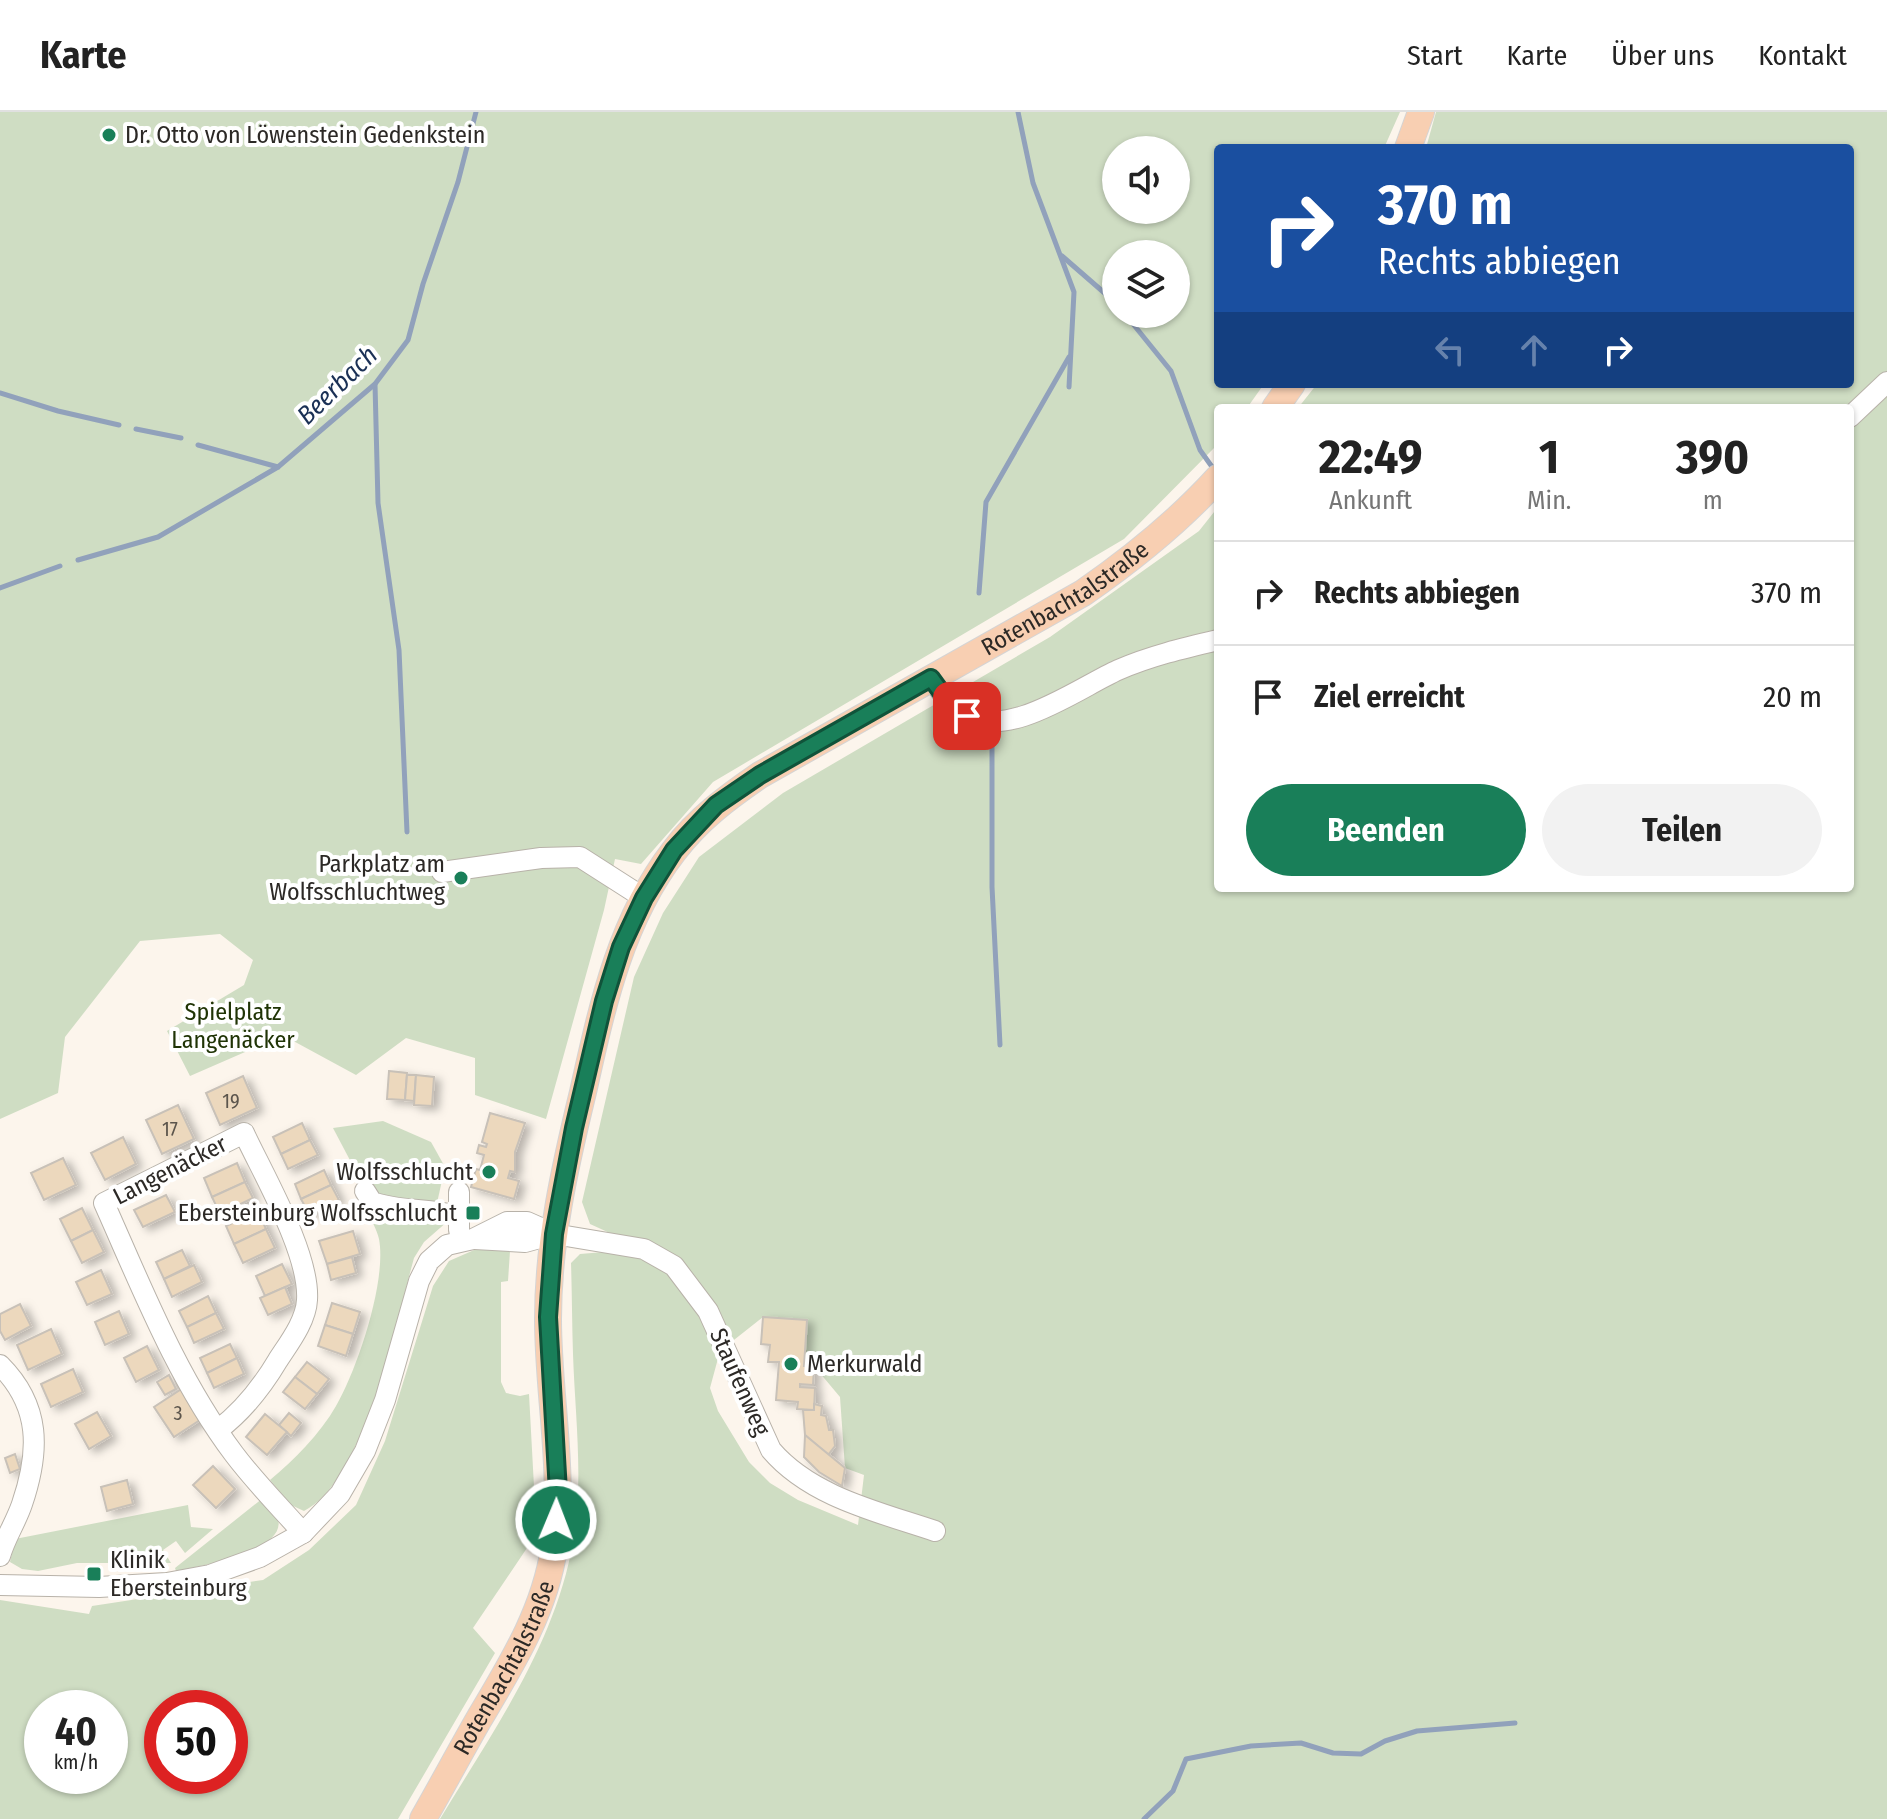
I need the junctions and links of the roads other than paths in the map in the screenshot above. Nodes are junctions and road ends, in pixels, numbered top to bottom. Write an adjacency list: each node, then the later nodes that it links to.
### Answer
1 (1421, 112): 2 (main road)
2 (1409, 144)
3 (1887, 382): 4 (street)
4 (1854, 413)
5 (1214, 482): 7 (main road, Rotenbachtalstraße)
6 (1214, 641): 7 (street)
7 (931, 678): 9 (main road, Rotenbachtalstraße)
8 (442, 872): 9 (street)
9 (644, 898): 13 (main road, Rotenbachtalstraße)
10 (365, 1191): 12 (street)
11 (459, 1192): 12 (street)
12 (457, 1216): 14 (street)
13 (554, 1234): 14 (street, Staufenweg); 17 (street, Staufenweg); 21 (main road, Rotenbachtalstraße)
14 (467, 1240): 18 (street, Staufenweg)
15 (0, 1365): 19 (street)
16 (218, 1430): 16 (street, Langenäcker); 18 (street, Langenäcker)
17 (935, 1531)
18 (303, 1533): 20 (street, Staufenweg)
19 (0, 1556)
20 (0, 1585)
21 (423, 1819)

